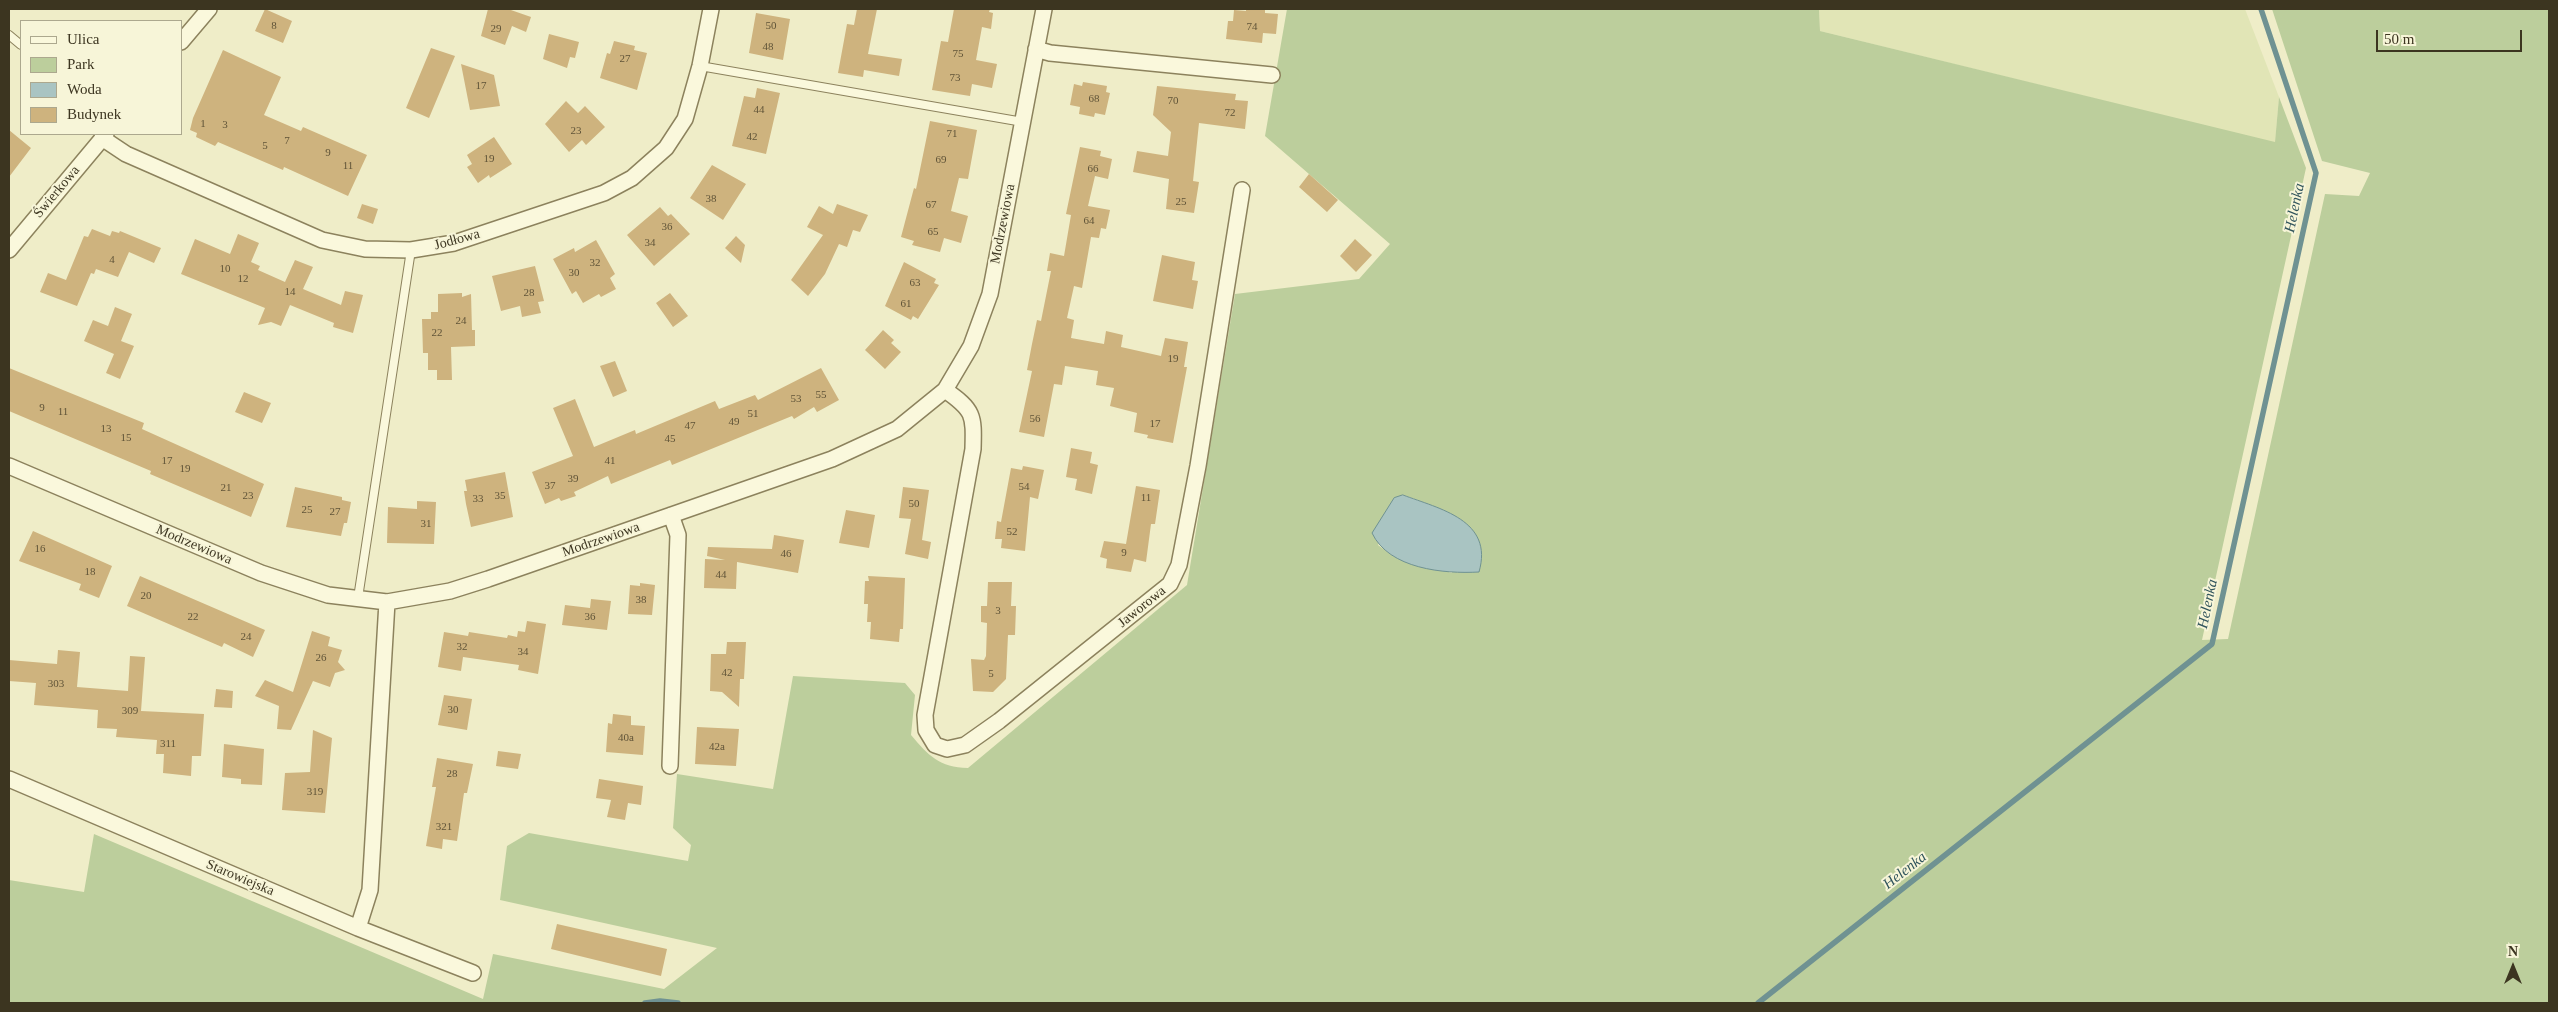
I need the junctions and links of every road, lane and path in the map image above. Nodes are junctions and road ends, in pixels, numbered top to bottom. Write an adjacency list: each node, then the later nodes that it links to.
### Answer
1 (208, 9): 5 (street)
2 (711, 9): 8 (street, Jodłowa)
3 (1044, 9): 7 (street, Modrzewiowa)
4 (9, 35): 6 (lane)
5 (182, 41)
6 (20, 44)
7 (1036, 50): 9 (street); 10 (street, Modrzewiowa)
8 (700, 66): 10 (lane); 14 (street, Jodłowa)
9 (1272, 74)
10 (1023, 122): 15 (street, Modrzewiowa)
11 (104, 136): 13 (street, Świerkowa); 14 (street, Jodłowa)
12 (1242, 190): 15 (street, Jaworowa)
13 (9, 250)
14 (411, 250): 18 (lane)
15 (944, 390): 17 (street, Modrzewiowa)
16 (9, 466): 18 (street, Modrzewiowa)
17 (671, 515): 19 (street, Modrzewiowa); 20 (street)
18 (358, 598): 19 (street, Modrzewiowa)
19 (387, 602): 22 (street)
20 (670, 766)
21 (9, 779): 22 (street, Starowiejska)
22 (358, 928): 23 (street, Starowiejska)
23 (474, 973)

